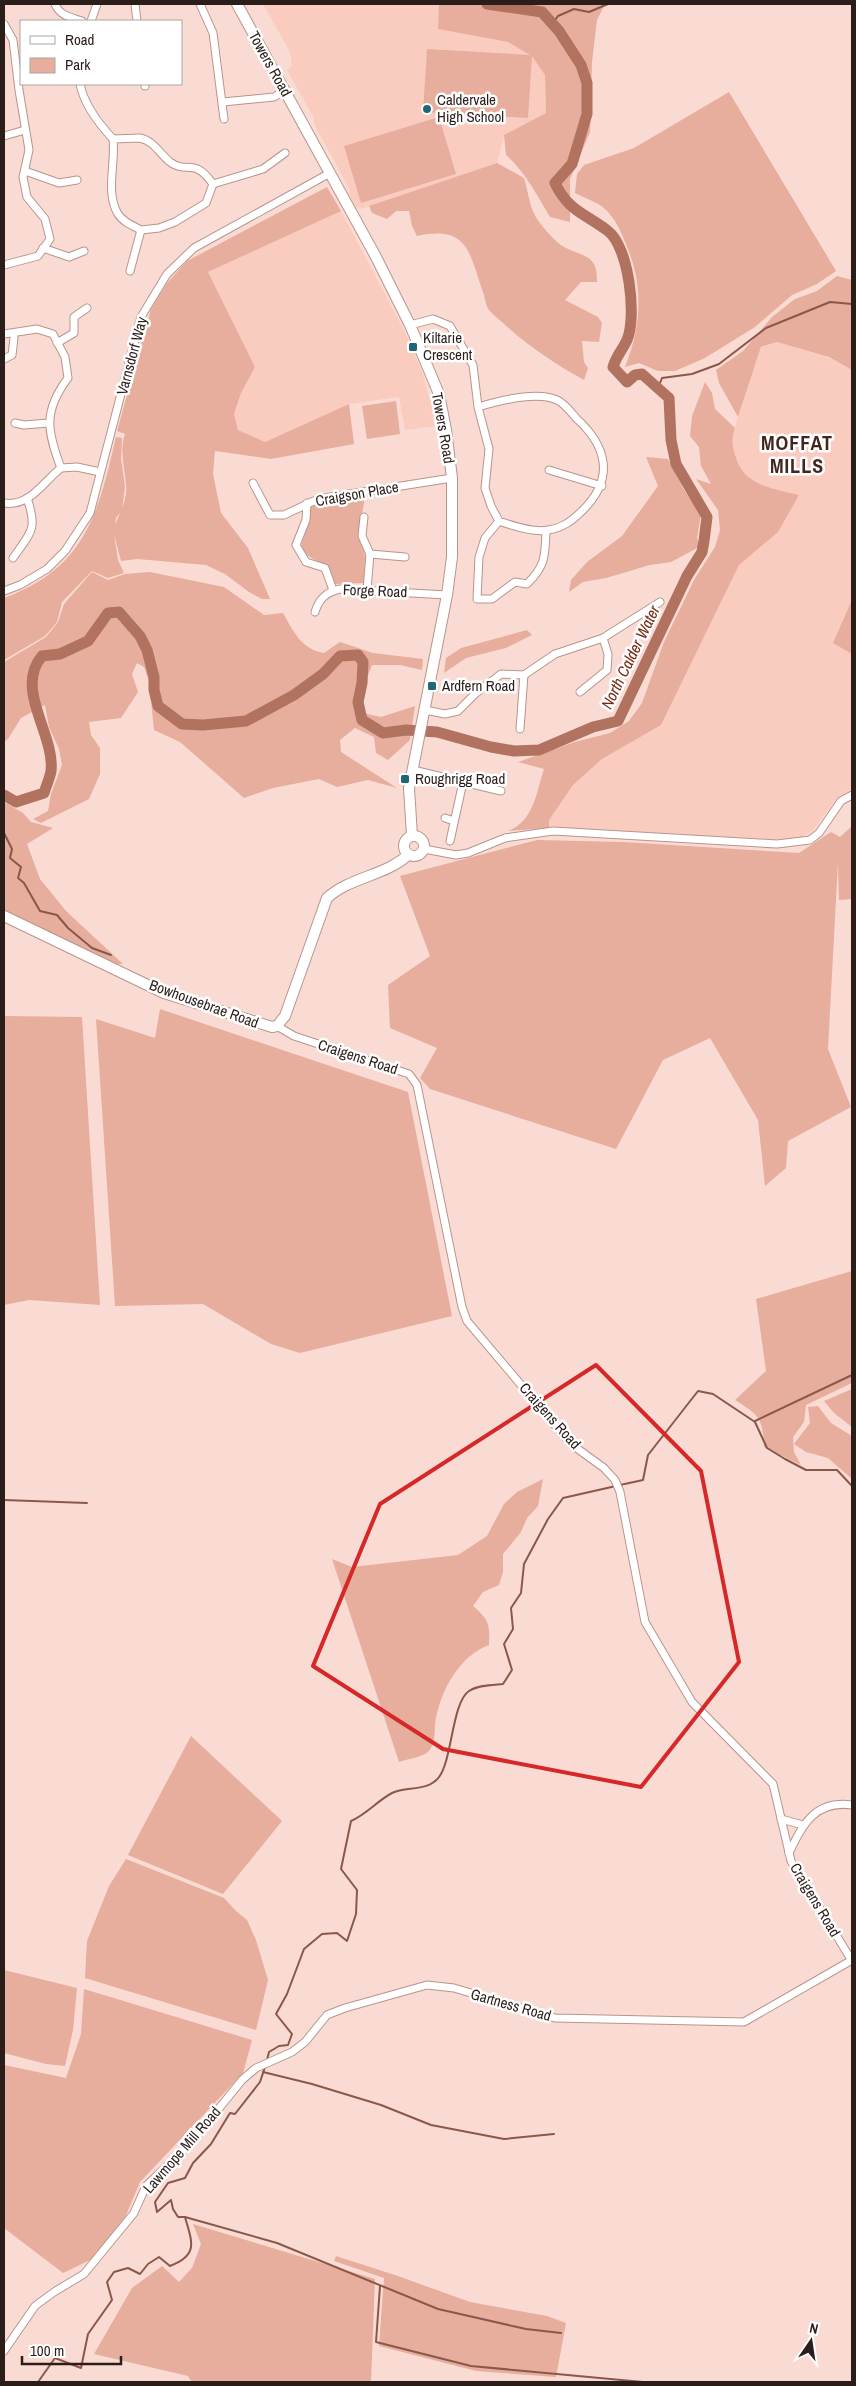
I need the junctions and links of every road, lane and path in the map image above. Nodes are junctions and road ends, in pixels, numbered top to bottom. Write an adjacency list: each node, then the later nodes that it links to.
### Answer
1 (55, 4): 6 (street)
2 (97, 4): 7 (street)
3 (135, 4): 8 (street)
4 (200, 4): 12 (street)
5 (237, 4): 11 (street, Towers Road)
6 (79, 20)
7 (91, 20)
8 (138, 20)
9 (4, 24): 14 (street)
10 (80, 85): 16 (street)
11 (284, 92): 12 (street); 19 (street, Towers Road)
12 (222, 102): 13 (street)
13 (224, 119)
14 (25, 130): 15 (street); 18 (street)
15 (4, 136)
16 (113, 139): 21 (street); 22 (street)
17 (285, 153): 21 (street)
18 (25, 171): 20 (street); 23 (street)
19 (330, 173): 28 (street, Towers Road); 38 (street, Varnsdorf Way)
20 (77, 180)
21 (213, 184): 22 (street)
22 (141, 230): 26 (street)
23 (44, 248): 24 (street); 25 (street)
24 (84, 251)
25 (4, 265)
26 (130, 271)
27 (87, 308): 31 (street)
28 (410, 325): 33 (street); 39 (street, Towers Road)
29 (4, 334): 31 (street)
30 (14, 338): 32 (street)
31 (57, 343): 35 (street)
32 (4, 359)
33 (478, 407): 41 (street); 46 (street)
34 (15, 423): 35 (street)
35 (49, 423): 36 (street)
36 (61, 468): 38 (street); 42 (street)
37 (549, 470): 41 (street)
38 (100, 472): 53 (street, Varnsdorf Way)
39 (452, 478): 44 (street, Craigson Place); 54 (street, Towers Road)
40 (253, 483): 44 (street, Craigson Place)
41 (602, 486): 47 (street)
42 (27, 498): 43 (street); 50 (street)
43 (4, 503)
44 (307, 503): 51 (street)
45 (364, 517): 48 (street)
46 (499, 521): 47 (street); 47 (street)
47 (546, 531)
48 (370, 554): 49 (street); 52 (street)
49 (405, 557)
50 (13, 558)
51 (333, 590): 52 (street, Forge Road); 56 (street, Forge Road)
52 (366, 590): 54 (street, Forge Road)
53 (4, 591)
54 (447, 595): 60 (street, Towers Road)
55 (660, 602): 57 (street)
56 (315, 612)
57 (603, 638): 58 (street); 59 (street)
58 (524, 675): 60 (street); 61 (street)
59 (580, 692)
60 (425, 710): 62 (street, Towers Road)
61 (520, 729)
62 (413, 770): 63 (street); 68 (street, Towers Road)
63 (463, 782): 64 (street); 67 (street)
64 (501, 791)
65 (852, 795): 70 (street)
66 (445, 818): 67 (street)
67 (454, 821): 69 (street)
68 (412, 836): 70 (street); 71 (street)
69 (450, 841)
70 (424, 849): 71 (street)
71 (408, 855): 73 (street, Bowhousebrae Road)
72 (4, 916): 73 (street, Bowhousebrae Road)
73 (278, 1026): 75 (street, Craigens Road)
74 (852, 1805): 76 (street)
75 (781, 1819): 76 (street); 77 (street, Craigens Road)
76 (803, 1825): 77 (street)
77 (789, 1854): 78 (street, Craigens Road)
78 (852, 1961): 79 (street, Gartness Road)
79 (242, 2080): 80 (street, Lawmope Mill Road)
80 (4, 2351)

